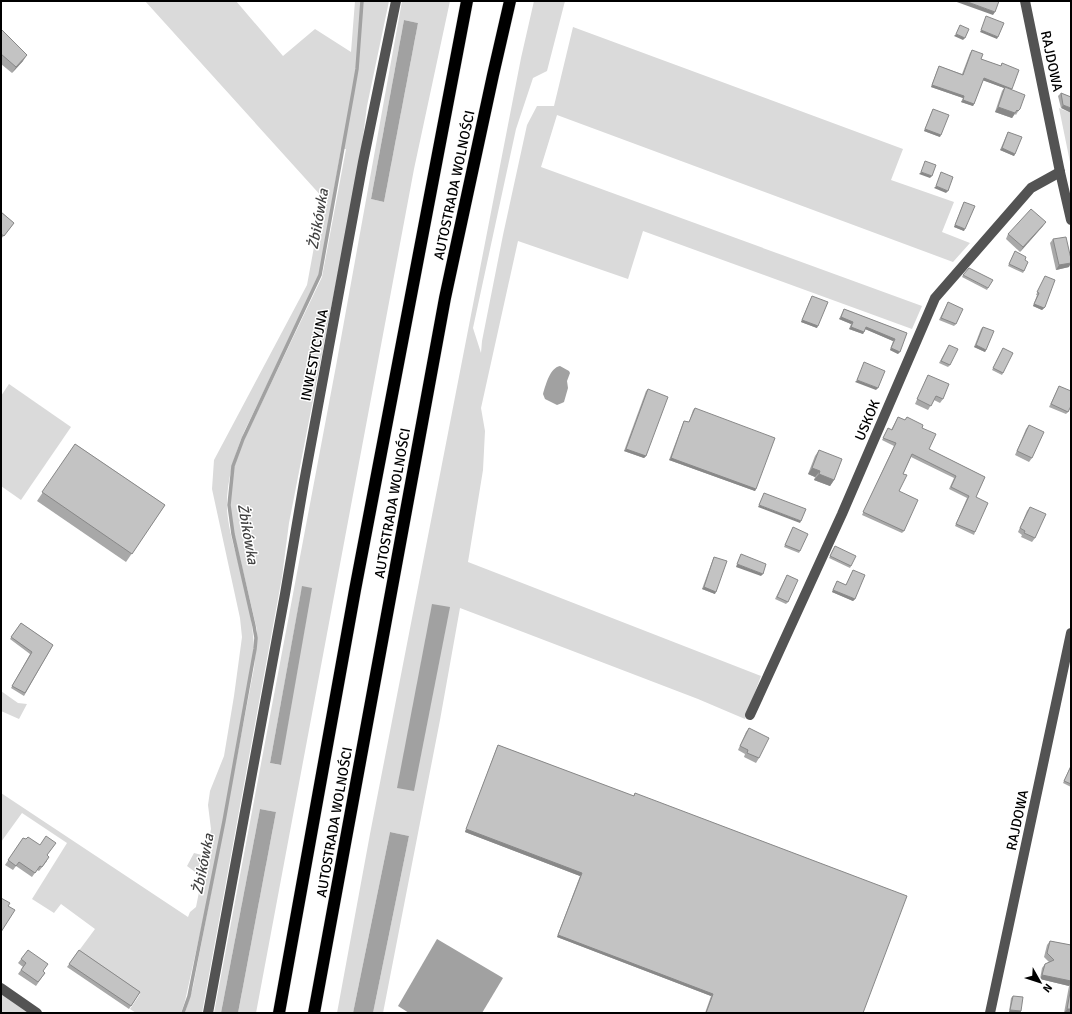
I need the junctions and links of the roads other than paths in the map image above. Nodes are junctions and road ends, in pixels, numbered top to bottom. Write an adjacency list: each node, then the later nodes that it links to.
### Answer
1 (396, 1): 10 (street, INWESTYCYJNA)
2 (467, 1): 12 (highway)
3 (510, 1): 13 (highway, AUTOSTRADA WOLNOŚCI)
4 (1025, 1): 5 (street, RAJDOWA)
5 (1060, 172): 6 (street, RAJDOWA); 8 (street, USKOK)
6 (1071, 220)
7 (1071, 633): 14 (street, RAJDOWA)
8 (750, 715)
9 (1, 988): 11 (street)
10 (208, 1011)
11 (37, 1013)
12 (279, 1013)
13 (314, 1013)
14 (990, 1013)

